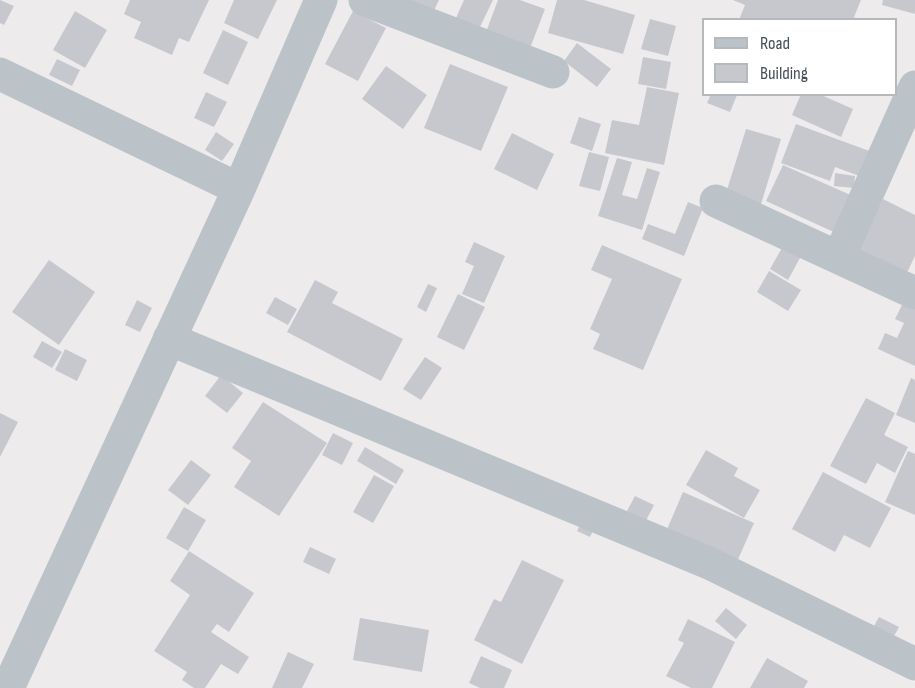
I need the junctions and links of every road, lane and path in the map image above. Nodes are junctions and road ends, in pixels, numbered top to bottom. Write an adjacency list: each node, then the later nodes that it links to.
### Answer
1 (321, 0): 6 (street)
2 (365, 0): 3 (street)
3 (553, 72)
4 (0, 75): 6 (street)
5 (915, 87): 8 (street)
6 (239, 189): 10 (street)
7 (716, 201): 8 (street)
8 (839, 257): 9 (street)
9 (915, 293)
10 (169, 339): 11 (street); 12 (street)
11 (915, 664)
12 (8, 688)

